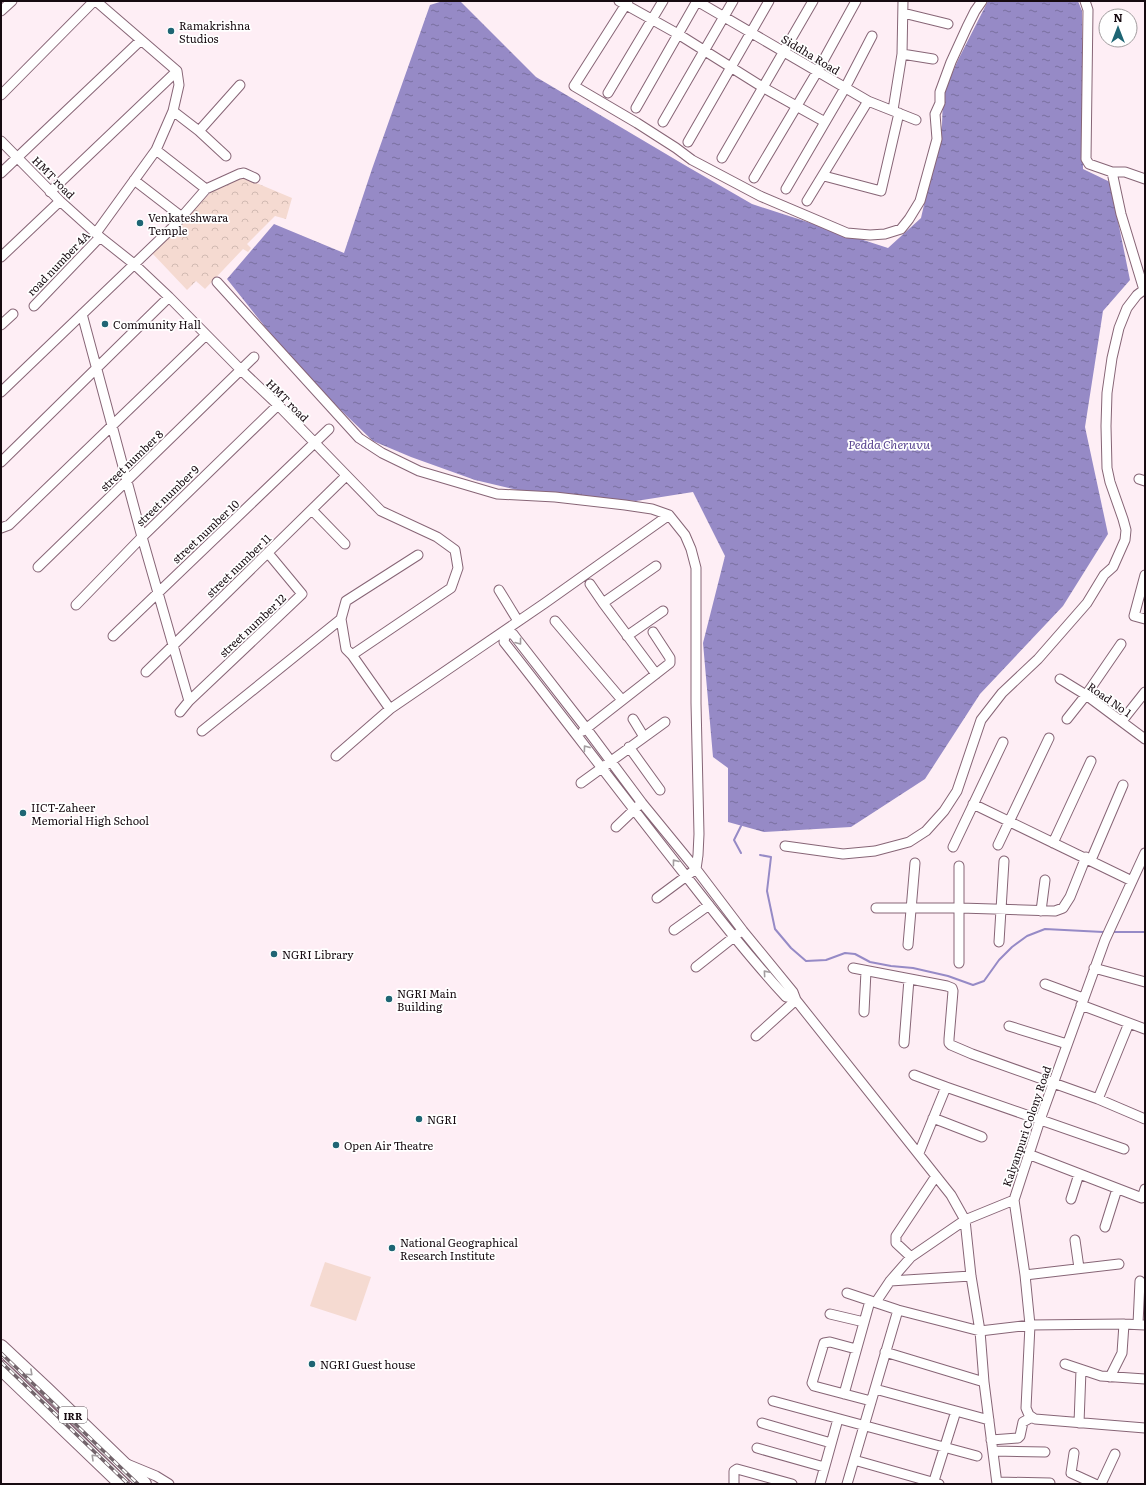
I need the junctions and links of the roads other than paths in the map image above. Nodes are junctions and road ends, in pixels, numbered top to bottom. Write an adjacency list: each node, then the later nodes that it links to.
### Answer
1 (12, 1): 13 (street)
2 (95, 1): 21 (street); 33 (street)
3 (663, 1): 16 (street)
4 (697, 1): 15 (street, Siddha Road); 19 (street)
5 (733, 1): 15 (street)
6 (769, 1): 18 (street)
7 (813, 1): 23 (street)
8 (856, 1): 28 (street)
9 (903, 1): 14 (street)
10 (982, 1): 12 (street)
11 (1085, 1): 49 (street)
12 (624, 2): 16 (street)
13 (1, 11)
14 (903, 13): 17 (street); 24 (street)
15 (724, 18): 18 (street, Siddha Road); 22 (street)
16 (652, 19): 19 (street); 32 (street)
17 (948, 24)
18 (751, 33): 23 (street, Siddha Road); 26 (street)
19 (678, 34): 22 (street); 36 (street)
20 (872, 36): 31 (street)
21 (141, 40): 27 (street); 47 (street)
22 (704, 50): 26 (street); 40 (street)
23 (784, 52): 28 (street, Siddha Road); 30 (street)
24 (902, 54): 25 (street); 38 (street)
25 (933, 59)
26 (731, 68): 30 (street); 44 (street)
27 (178, 71): 37 (street, road number 4A); 58 (street)
28 (817, 72): 31 (street, Siddha Road); 35 (street)
29 (240, 85): 42 (street)
30 (764, 88): 35 (street); 48 (street)
31 (844, 88): 34 (street, Siddha Road); 41 (street)
32 (608, 93)
33 (1, 95)
34 (868, 101): 38 (street, Siddha Road); 51 (street)
35 (797, 106): 41 (street); 53 (street)
36 (636, 108)
37 (172, 111): 42 (street); 45 (street, road number 4A)
38 (896, 112): 39 (street, Siddha Road); 51 (street)
39 (916, 120)
40 (663, 122)
41 (825, 122): 57 (street)
42 (199, 131): 46 (street)
43 (1, 141): 47 (street, HMT road)
44 (688, 142)
45 (156, 150): 55 (street, road number 4A); 56 (street)
46 (226, 156)
47 (18, 157): 50 (street); 58 (street, HMT road)
48 (722, 158)
49 (1112, 172): 54 (street); 66 (street)
50 (1, 173)
51 (824, 176): 60 (street)
52 (255, 178): 56 (street)
53 (754, 178)
54 (1145, 179)
55 (134, 180): 61 (street); 62 (street, road number 4A)
56 (206, 189): 61 (street)
57 (786, 189)
58 (50, 192): 59 (street, HMT road)
59 (60, 201): 62 (street, HMT road); 63 (street)
60 (807, 201)
61 (182, 217): 64 (street)
62 (98, 235): 64 (street, HMT road); 68 (street, road number 4A)
63 (1, 257)
64 (134, 264): 67 (street, HMT road); 70 (street)
65 (217, 282): 85 (street)
66 (1144, 290): 147 (street)
67 (169, 297): 72 (street, HMT road); 74 (street)
68 (34, 306)
69 (12, 314): 71 (street)
70 (82, 314): 74 (street); 76 (street)
71 (1, 325)
72 (206, 335): 75 (street, HMT road); 78 (street)
73 (254, 357): 75 (street, street number 8)
74 (97, 367): 78 (street); 81 (street)
75 (241, 370): 77 (street, HMT road); 83 (street, street number 8)
76 (1, 392)
77 (278, 405): 80 (street, HMT road); 87 (street, street number 9)
78 (112, 426): 83 (street); 86 (street)
79 (329, 429): 80 (street, street number 10)
80 (314, 444): 82 (street, HMT road); 96 (street, street number 10)
81 (1, 462)
82 (346, 476): 84 (street, street number 11); 109 (street, HMT road)
83 (128, 481): 87 (street); 92 (street, street number 8)
84 (312, 510): 88 (street); 89 (street, street number 11)
85 (669, 515): 103 (street); 154 (street)
86 (1, 528)
87 (142, 536): 96 (street); 98 (street, street number 9)
88 (345, 544)
89 (268, 553): 108 (street, street number 11); 118 (street, street number 12)
90 (418, 555): 100 (street)
91 (656, 566): 97 (street)
92 (38, 567)
93 (1145, 575): 101 (street)
94 (590, 584): 97 (street)
95 (499, 590): 103 (street)
96 (158, 591): 105 (street, street number 10); 108 (street)
97 (603, 603): 106 (street)
98 (76, 605)
99 (662, 611): 106 (street)
100 (341, 619): 109 (street); 126 (street)
101 (1145, 619)
102 (556, 620): 117 (street)
103 (518, 621): 119 (street)
104 (653, 632): 113 (street)
105 (113, 636)
106 (628, 636): 113 (street)
107 (1120, 644): 116 (street)
108 (172, 645): 111 (street, street number 11); 118 (street)
109 (352, 655): 119 (street)
110 (537, 665): 112 (street); 112 (street, one-way to 110); 125 (street)
111 (146, 672)
112 (528, 672): 127 (street)
113 (656, 674): 117 (street)
114 (1060, 680): 116 (street, Road No 1)
115 (1145, 692): 123 (street)
116 (1086, 695): 122 (street); 123 (street, Road No 1)
117 (622, 700): 125 (street)
118 (189, 701): 120 (street, street number 12)
119 (390, 709): 133 (street)
120 (180, 712)
121 (633, 719): 128 (street)
122 (1067, 719)
123 (1122, 721): 130 (street, Road No 1)
124 (665, 722): 128 (street)
125 (586, 728): 127 (street); 134 (street)
126 (202, 731)
127 (577, 735): 136 (street, one-way to 127)
128 (644, 737): 132 (street)
129 (1049, 738): 143 (street)
130 (1145, 739)
131 (1002, 742): 141 (street)
132 (629, 747): 134 (street); 139 (street)
133 (336, 756)
134 (611, 761): 136 (street); 140 (street)
135 (1091, 761): 145 (street)
136 (601, 769): 137 (street); 142 (street)
137 (581, 783)
138 (1123, 785): 150 (street)
139 (660, 790)
140 (642, 803): 142 (street); 154 (street)
141 (973, 804): 143 (street); 148 (street)
142 (634, 810): 144 (street); 155 (street, one-way to 142)
143 (1009, 821): 145 (street); 146 (street)
144 (616, 827)
145 (1053, 843): 150 (street)
146 (998, 845)
147 (786, 846)
148 (953, 847)
149 (1145, 854): 157 (street, Kalyanpuri Colony Road)
150 (1088, 858): 157 (street); 164 (street)
151 (1004, 862): 163 (street)
152 (915, 863): 161 (street)
153 (960, 866): 162 (street)
154 (696, 869): 155 (street); 166 (street)
155 (686, 876): 158 (street); 159 (street)
156 (1045, 880): 164 (street)
157 (1132, 881): 173 (street, Kalyanpuri Colony Road)
158 (657, 898)
159 (709, 905): 165 (street); 167 (street)
160 (876, 908): 161 (street)
161 (911, 908): 162 (street); 169 (street)
162 (960, 908): 163 (street); 170 (street)
163 (1002, 910): 164 (street); 168 (street)
164 (1041, 911)
165 (674, 930)
166 (743, 931): 167 (street); 178 (street)
167 (735, 937): 171 (street); 178 (street, one-way to 167)
168 (999, 942)
169 (908, 945)
170 (959, 963)
171 (696, 967)
172 (852, 968): 174 (street)
173 (1094, 968): 176 (street); 179 (street, Kalyanpuri Colony Road)
174 (866, 970): 175 (street); 180 (street)
175 (909, 978): 185 (street); 188 (street)
176 (1145, 982)
177 (1045, 984): 179 (street)
178 (795, 998): 184 (street); 196 (street)
179 (1082, 1002): 181 (street); 186 (street, Kalyanpuri Colony Road)
180 (864, 1012)
181 (1129, 1024): 183 (street); 190 (street)
182 (1009, 1026): 186 (street)
183 (1145, 1029)
184 (756, 1036)
185 (904, 1042)
186 (1067, 1044): 188 (street, Kalyanpuri Colony Road)
187 (914, 1075): 189 (street)
188 (1054, 1084): 190 (street); 193 (street, Kalyanpuri Colony Road)
189 (946, 1087): 191 (street); 193 (street)
190 (1098, 1099): 192 (street)
191 (933, 1118): 194 (street); 196 (street)
192 (1145, 1119)
193 (1040, 1120): 195 (street); 197 (street, Kalyanpuri Colony Road)
194 (982, 1137)
195 (1124, 1149)
196 (919, 1153): 199 (street)
197 (1028, 1154): 198 (street); 203 (street, Kalyanpuri Colony Road)
198 (1079, 1174): 200 (street); 202 (street)
199 (936, 1176): 204 (street); 207 (street)
200 (1117, 1189): 201 (street); 205 (street)
201 (1145, 1190)
202 (1071, 1199)
203 (1014, 1200): 204 (street, Kalyanpuri Colony Road); 210 (street)
204 (965, 1220): 207 (street, Kalyanpuri Colony Road); 211 (street)
205 (1105, 1227)
206 (1075, 1240): 209 (street)
207 (911, 1257): 212 (street, Kalyanpuri Colony Road)
208 (1119, 1264): 209 (street)
209 (1079, 1268): 210 (street)
210 (1025, 1275): 220 (street)
211 (971, 1276): 212 (street); 222 (street)
212 (890, 1281): 215 (street, Kalyanpuri Colony Road)
213 (1140, 1281): 221 (street)
214 (847, 1293): 215 (street)
215 (873, 1301): 216 (street); 218 (street, Kalyanpuri Colony Road)
216 (898, 1310): 222 (street); 225 (street)
217 (830, 1314): 218 (street)
218 (864, 1322): 224 (street, Kalyanpuri Colony Road)
219 (1124, 1324): 220 (street); 221 (street); 229 (street)
220 (1030, 1325): 222 (street); 239 (street)
221 (1141, 1325)
222 (980, 1332): 231 (street)
223 (1, 1346): 233 (main road, IRR, one-way to 233)
224 (856, 1348): 234 (street, Kalyanpuri Colony Road); 234 (street)
225 (885, 1352): 231 (street); 232 (street)
226 (1065, 1364): 228 (street)
227 (1, 1368): 235 (main road, IRR)
228 (1081, 1370): 229 (street); 243 (street)
229 (1110, 1376): 230 (street)
230 (1145, 1379)
231 (984, 1382): 241 (street)
232 (875, 1389): 237 (street); 238 (street)
233 (47, 1390): 235 (main road); 255 (main road, IRR)
234 (844, 1394): 237 (street)
235 (34, 1400): 261 (main road, IRR, one-way to 235)
236 (773, 1401): 240 (street)
237 (871, 1402): 244 (street)
238 (956, 1411): 241 (street); 248 (street)
239 (1032, 1417): 243 (street); 246 (street)
240 (838, 1419): 244 (street); 247 (street)
241 (989, 1420): 246 (street)
242 (762, 1423): 247 (street)
243 (1079, 1423): 245 (street)
244 (864, 1425): 248 (street); 256 (street)
245 (1145, 1428)
246 (991, 1440): 250 (street)
247 (831, 1443): 257 (street)
248 (945, 1447): 254 (street); 269 (street)
249 (757, 1448): 257 (street)
250 (993, 1451): 251 (street); 259 (street)
251 (1045, 1452)
252 (1074, 1453): 270 (street)
253 (1115, 1454): 271 (street)
254 (977, 1456)
255 (119, 1460): 262 (main road, IRR); 263 (street)
256 (854, 1460): 268 (street); 269 (street)
257 (824, 1467): 267 (street)
258 (757, 1474): 264 (street); 265 (street); 266 (street)
259 (997, 1483): 260 (street)
260 (1050, 1483)
261 (122, 1484)
262 (144, 1484)
263 (169, 1484)
264 (734, 1484)
265 (757, 1484)
266 (792, 1484)
267 (820, 1484)
268 (847, 1484)
269 (935, 1484)
270 (1095, 1484)
271 (1101, 1484)

